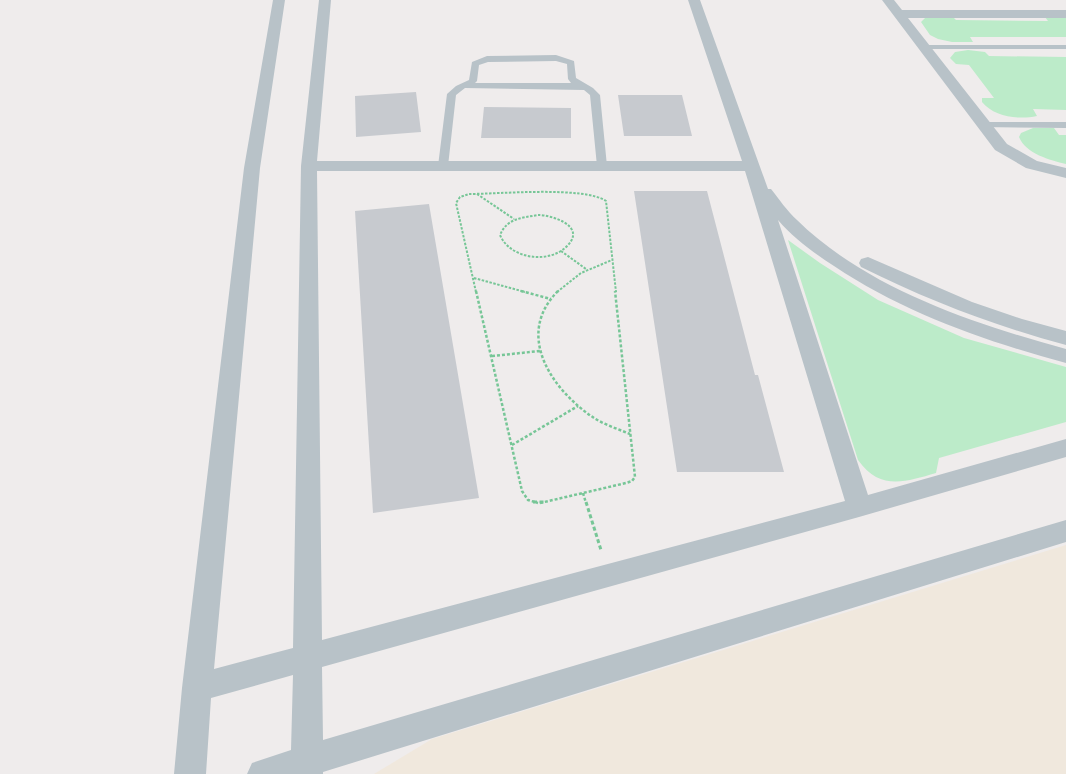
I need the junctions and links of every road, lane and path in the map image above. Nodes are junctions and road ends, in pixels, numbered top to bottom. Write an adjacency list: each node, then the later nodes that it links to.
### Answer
1 (279, 0): 38 (street)
2 (325, 0): 13 (street)
3 (694, 0): 16 (street)
4 (888, 0): 5 (street)
5 (899, 14): 6 (street); 8 (street)
6 (1066, 14)
7 (1066, 46): 8 (lane)
8 (924, 47): 11 (street)
9 (466, 86): 10 (lane); 10 (lane); 14 (lane)
10 (581, 86): 15 (lane)
11 (983, 125): 12 (lane); 17 (street)
12 (1066, 125)
13 (309, 166): 14 (street); 37 (street)
14 (443, 166): 15 (street)
15 (602, 166): 16 (street)
16 (754, 173): 25 (street); 28 (street); 34 (street)
17 (1066, 173)
18 (476, 193): 19 (path); 21 (path); 23 (path)
19 (514, 219): 20 (path); 20 (path)
20 (561, 251): 22 (path)
21 (612, 260): 22 (path); 30 (path)
22 (586, 269): 24 (path)
23 (474, 278): 24 (path); 27 (path)
24 (551, 299): 26 (path)
25 (1066, 338)
26 (540, 351): 27 (path); 29 (path)
27 (492, 356): 31 (path)
28 (1066, 356)
29 (578, 406): 30 (path); 31 (path)
30 (630, 434): 33 (path)
31 (512, 445): 33 (path)
32 (1066, 448): 34 (street)
33 (583, 493): 36 (path)
34 (859, 507): 36 (street)
35 (1066, 531): 39 (street)
36 (610, 575): 37 (street)
37 (307, 658): 38 (street); 39 (street)
38 (197, 688): 40 (street)
39 (307, 767): 41 (street)
40 (190, 774)
41 (263, 774)

